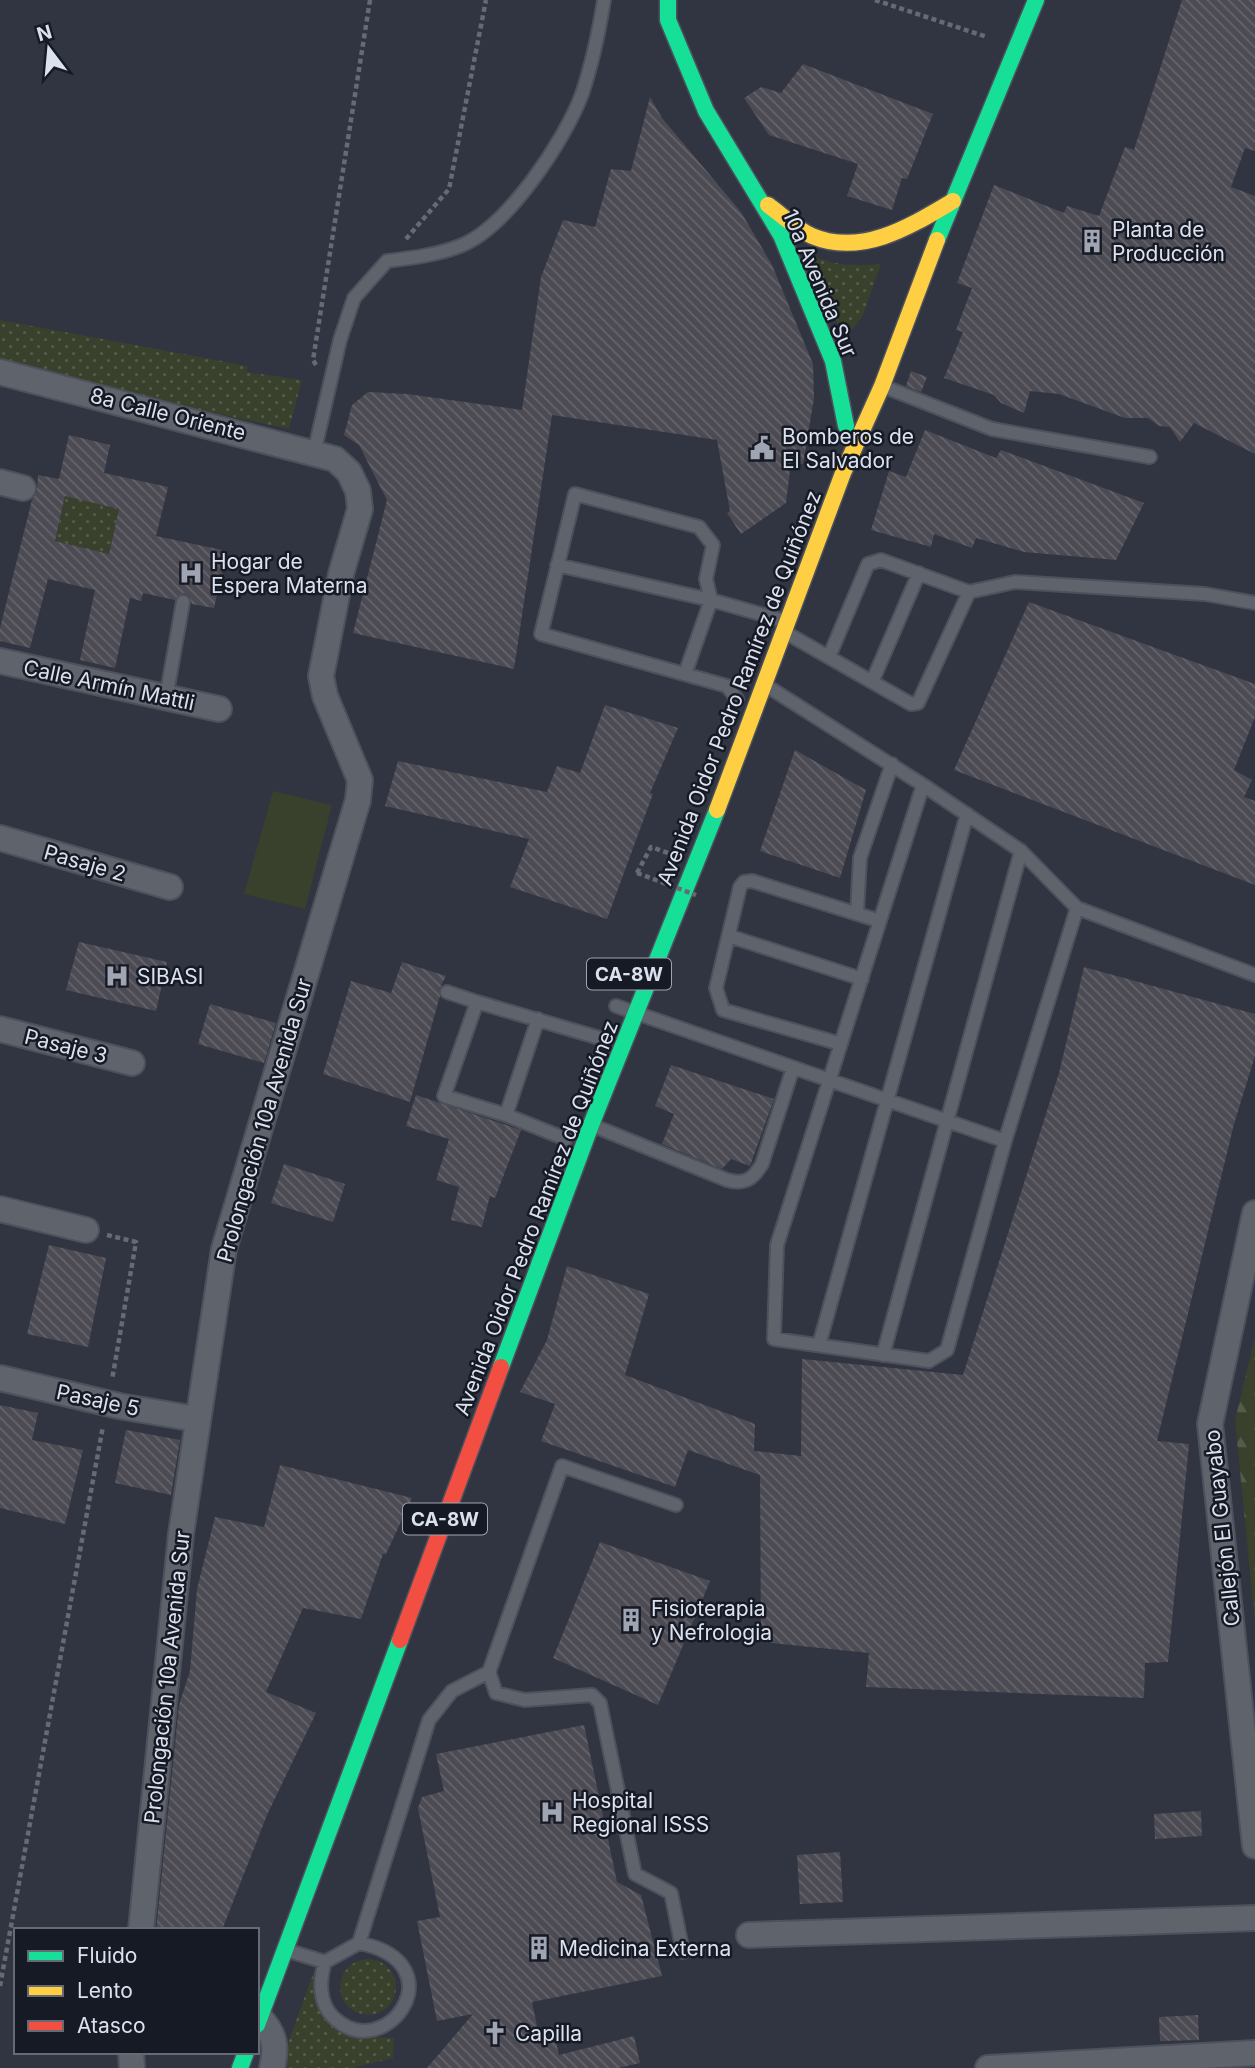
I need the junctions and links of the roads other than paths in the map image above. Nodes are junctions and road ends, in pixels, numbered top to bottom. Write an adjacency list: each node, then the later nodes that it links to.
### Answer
1 (604, 0): 13 (lane)
2 (668, 0): 5 (main road, 10a Avenida Sur)
3 (1036, 0): 6 (main road, Avenida Oidor Pedro Ramírez de Quiñónez / CA-8W)
4 (936, 192): 7 (main road)
5 (760, 199): 7 (main road, 10a Avenida Sur); 12 (main road, 10a Avenida Sur)
6 (953, 201): 7 (main road, 10a Avenida Sur); 10 (main road, Avenida Oidor Pedro Ramírez de Quiñónez / CA-8W)
7 (927, 217): 8 (main road)
8 (917, 243)
9 (0, 372): 13 (street, 8a Calle Oriente)
10 (882, 386): 14 (lane); 22 (main road, Avenida Oidor Pedro Ramírez de Quiñónez / CA-8W)
11 (855, 402): 12 (main road, Avenida Oidor Pedro Ramírez de Quiñónez)
12 (846, 426): 21 (main road, Avenida Oidor Pedro Ramírez de Quiñónez)
13 (324, 456): 65 (street, Prolongación 10a Avenida Sur)
14 (1150, 457)
15 (557, 565): 18 (lane); 18 (lane); 25 (lane)
16 (919, 573): 17 (lane); 23 (lane); 27 (lane)
17 (969, 592): 20 (lane); 27 (lane)
18 (711, 600): 21 (lane); 25 (lane)
19 (183, 602): 29 (lane)
20 (1255, 603)
21 (773, 611): 22 (lane)
22 (786, 627): 23 (lane); 28 (main road, Avenida Oidor Pedro Ramírez de Quiñónez / CA-8W)
23 (829, 657): 27 (lane)
24 (0, 661): 29 (street, Calle Armín Mattli)
25 (685, 674): 30 (lane)
26 (747, 676): 30 (main road, Avenida Oidor Pedro Ramírez de Quiñónez)
27 (872, 682)
28 (767, 686): 32 (lane); 46 (main road, Avenida Oidor Pedro Ramírez de Quiñónez / CA-8W)
29 (166, 698): 31 (street, Calle Armín Mattli)
30 (734, 705)
31 (219, 709)
32 (892, 764): 33 (lane); 39 (lane)
33 (923, 785): 34 (lane); 40 (lane)
34 (967, 814): 36 (lane); 53 (lane)
35 (0, 838): 37 (street, Pasaje 2)
36 (1021, 851): 38 (lane); 55 (lane)
37 (170, 887)
38 (1077, 908): 42 (lane); 58 (lane)
39 (857, 914): 40 (lane); 41 (lane)
40 (880, 921): 43 (lane)
41 (729, 936): 43 (lane); 49 (lane)
42 (1255, 975)
43 (862, 979): 49 (lane)
44 (447, 992): 45 (lane)
45 (477, 1002): 47 (lane); 54 (lane)
46 (635, 1014): 47 (lane); 51 (lane); 56 (main road, Avenida Oidor Pedro Ramírez de Quiñónez / CA-8W)
47 (538, 1019): 54 (lane)
48 (0, 1029): 50 (street, Pasaje 3)
49 (841, 1044): 52 (lane)
50 (132, 1063)
51 (793, 1068): 52 (lane); 56 (lane)
52 (828, 1080): 53 (lane); 62 (lane)
53 (888, 1101): 55 (lane); 62 (lane)
54 (506, 1115): 57 (lane)
55 (946, 1120): 58 (lane); 63 (lane)
56 (591, 1125): 73 (main road, Avenida Oidor Pedro Ramírez de Quiñónez / CA-8W)
57 (566, 1140)
58 (1005, 1140): 63 (lane)
59 (0, 1209): 61 (street)
60 (1255, 1213): 68 (street, Callejón El Guayabo)
61 (86, 1230)
62 (819, 1345): 63 (lane)
63 (883, 1354)
64 (0, 1378): 65 (street, Pasaje 5)
65 (196, 1419): 70 (street, Prolongación 10a Avenida Sur)
66 (676, 1505): 67 (lane)
67 (489, 1672): 72 (lane); 74 (lane)
68 (1255, 1846)
69 (1255, 1918): 71 (street)
70 (141, 1928)
71 (749, 1935)
72 (359, 1943): 75 (lane); 75 (lane)
73 (286, 1950): 75 (lane); 76 (main road, Avenida Oidor Pedro Ramírez de Quiñónez / CA-8W)
74 (683, 1952)
75 (325, 1962)
76 (259, 2022): 79 (street)
77 (1255, 2053): 78 (street)
78 (1137, 2064): 80 (street)
79 (272, 2068)
80 (988, 2068)

